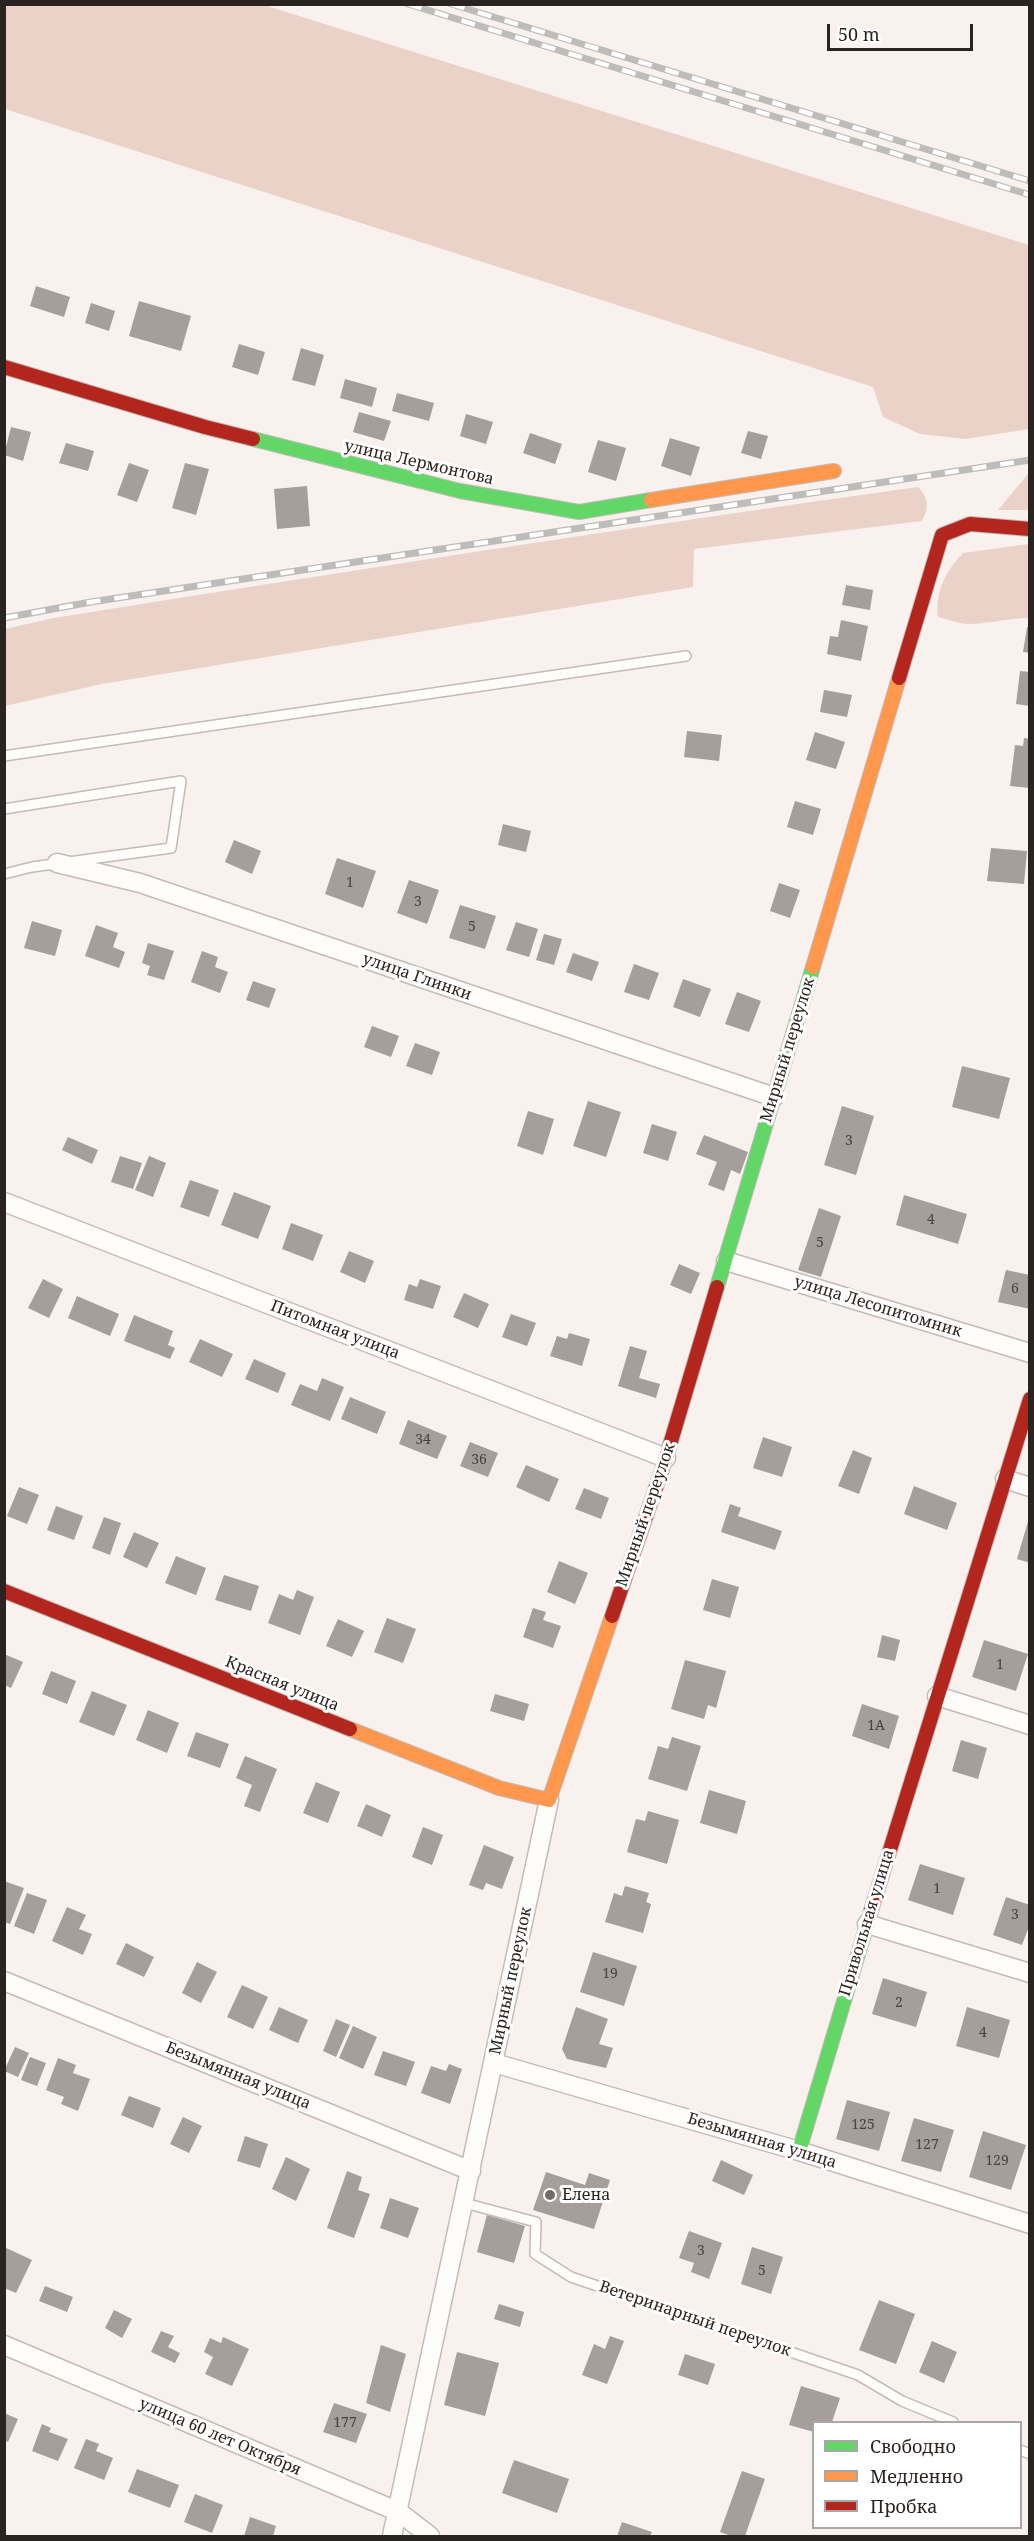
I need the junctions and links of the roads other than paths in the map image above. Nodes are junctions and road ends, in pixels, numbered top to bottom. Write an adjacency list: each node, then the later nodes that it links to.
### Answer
1 (4, 367): 2 (street, улица Лермонтова)
2 (834, 471)
3 (1029, 529): 9 (street, Мирный переулок)
4 (686, 656): 5 (lane)
5 (4, 756)
6 (4, 809): 7 (lane)
7 (57, 863): 8 (lane); 9 (street, улица Глинки)
8 (4, 874)
9 (774, 1097): 11 (street, Мирный переулок)
10 (4, 1202): 14 (street, Питомная улица)
11 (726, 1261): 12 (street, улица Лесопитомник); 14 (street, Мирный переулок)
12 (1029, 1353)
13 (1029, 1399): 15 (street, Привольная улица)
14 (666, 1458): 20 (street, Мирный переулок)
15 (1005, 1479): 16 (street); 18 (street, Привольная улица)
16 (1029, 1487)
17 (4, 1591): 20 (street, Красная улица)
18 (937, 1696): 19 (street); 21 (street, Привольная улица)
19 (1029, 1725)
20 (549, 1800): 24 (street, Мирный переулок)
21 (867, 1924): 22 (street); 25 (street, Привольная улица)
22 (1029, 1973)
23 (4, 1981): 26 (street, Безымянная улица)
24 (494, 2063): 25 (street, Безымянная улица); 26 (street, Мирный переулок)
25 (799, 2151): 28 (street, Безымянная улица)
26 (471, 2171): 27 (street, Мирный переулок)
27 (464, 2203): 30 (lane, Ветеринарный переулок); 31 (street, Мирный переулок)
28 (1029, 2223)
29 (4, 2345): 31 (street, улица 60 лет Октября)
30 (951, 2421)
31 (399, 2512): 32 (street, Мирный переулок); 33 (street, улица 60 лет Октября)
32 (392, 2536)
33 (430, 2536)

